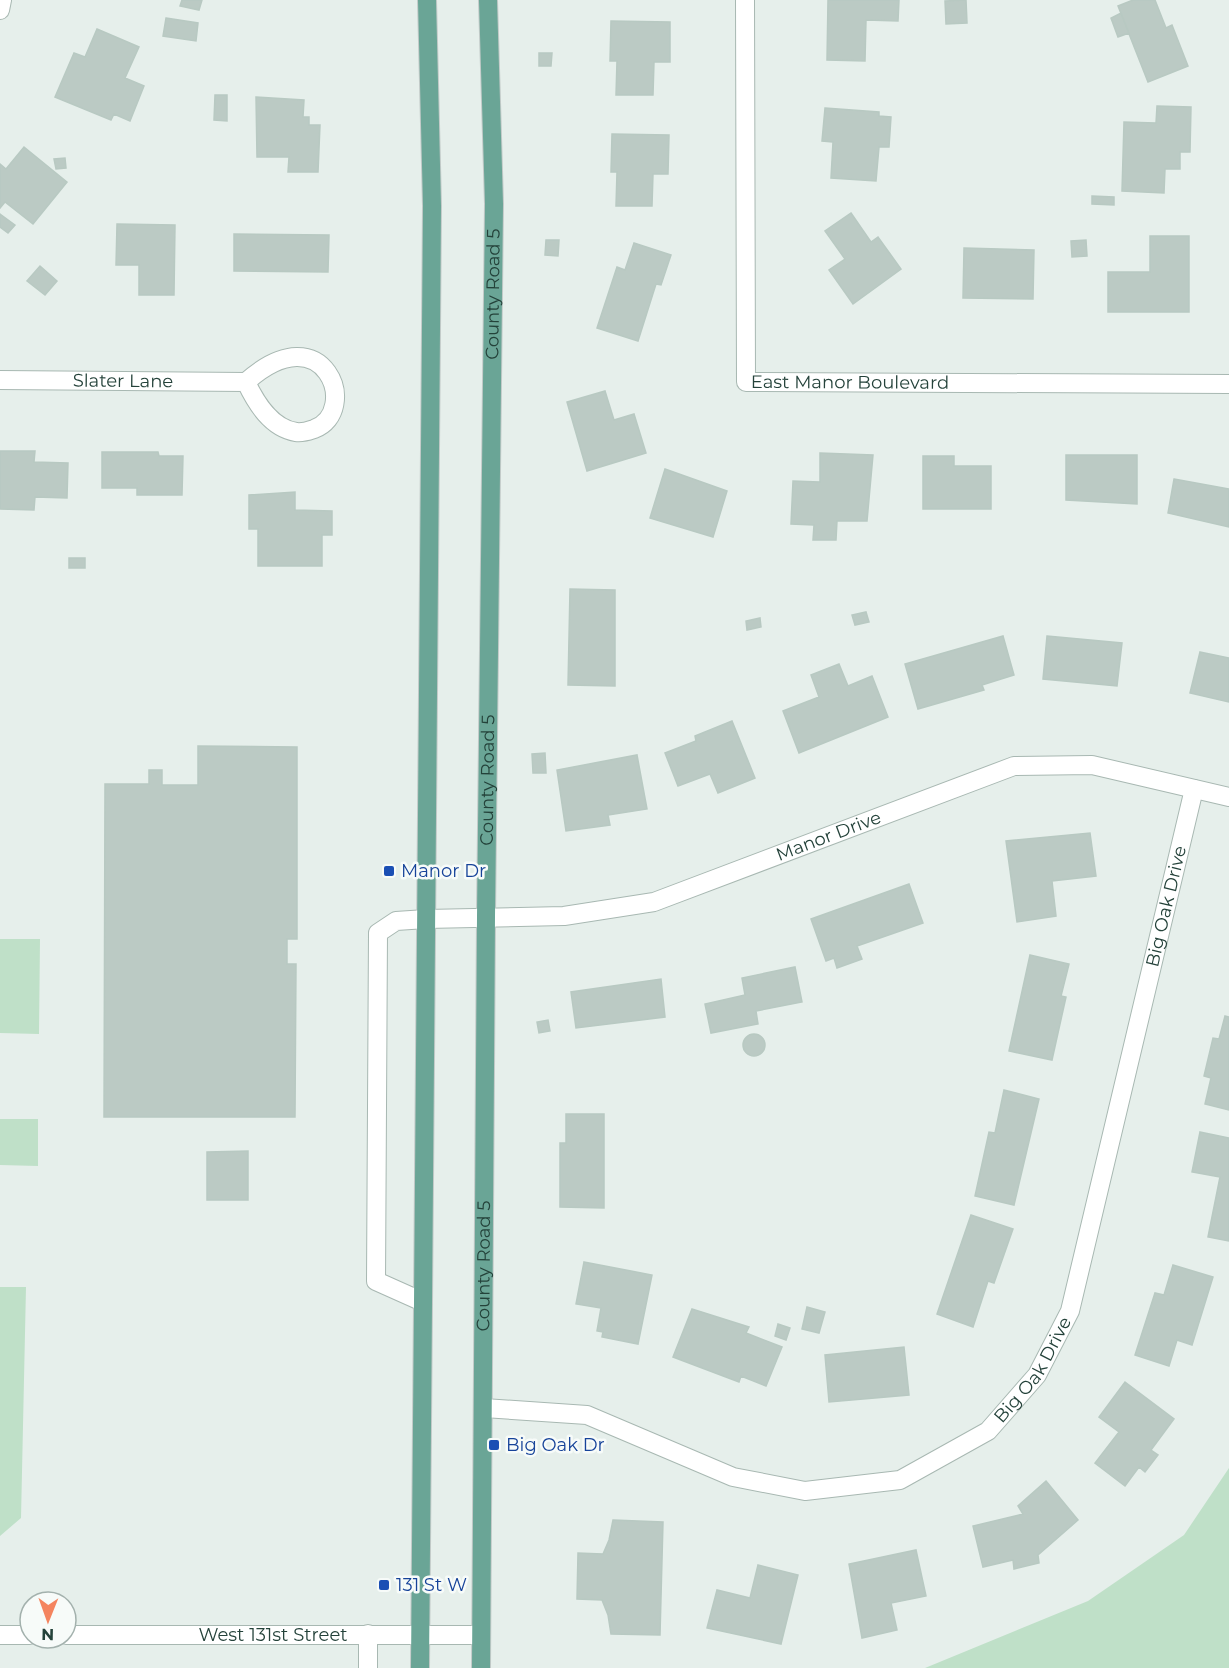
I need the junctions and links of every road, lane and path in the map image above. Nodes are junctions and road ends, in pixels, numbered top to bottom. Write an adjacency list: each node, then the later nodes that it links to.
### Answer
1 (2, 0): 5 (street)
2 (427, 0): 12 (main road)
3 (488, 0): 11 (main road, County Road 5)
4 (745, 0): 8 (street, East Manor Boulevard)
5 (0, 10)
6 (0, 380): 7 (street, Slater Lane)
7 (246, 382): 7 (street)
8 (1229, 384)
9 (1194, 789): 10 (street, Manor Drive); 11 (street, Manor Drive); 14 (street, Big Oak Drive)
10 (1229, 797)
11 (486, 917): 12 (street, Manor Drive); 14 (main road, County Road 5)
12 (426, 919): 13 (main road); 13 (street, Manor Drive)
13 (423, 1302): 19 (main road)
14 (484, 1408): 20 (main road, County Road 5)
15 (368, 1634): 18 (street, West 131st Street); 19 (street, West 131st Street); 21 (street)
16 (0, 1635): 17 (street)
17 (18, 1635)
18 (78, 1635)
19 (420, 1635): 20 (street, West 131st Street); 22 (main road)
20 (481, 1635): 23 (main road, County Road 5)
21 (368, 1668)
22 (420, 1668)
23 (481, 1668)

